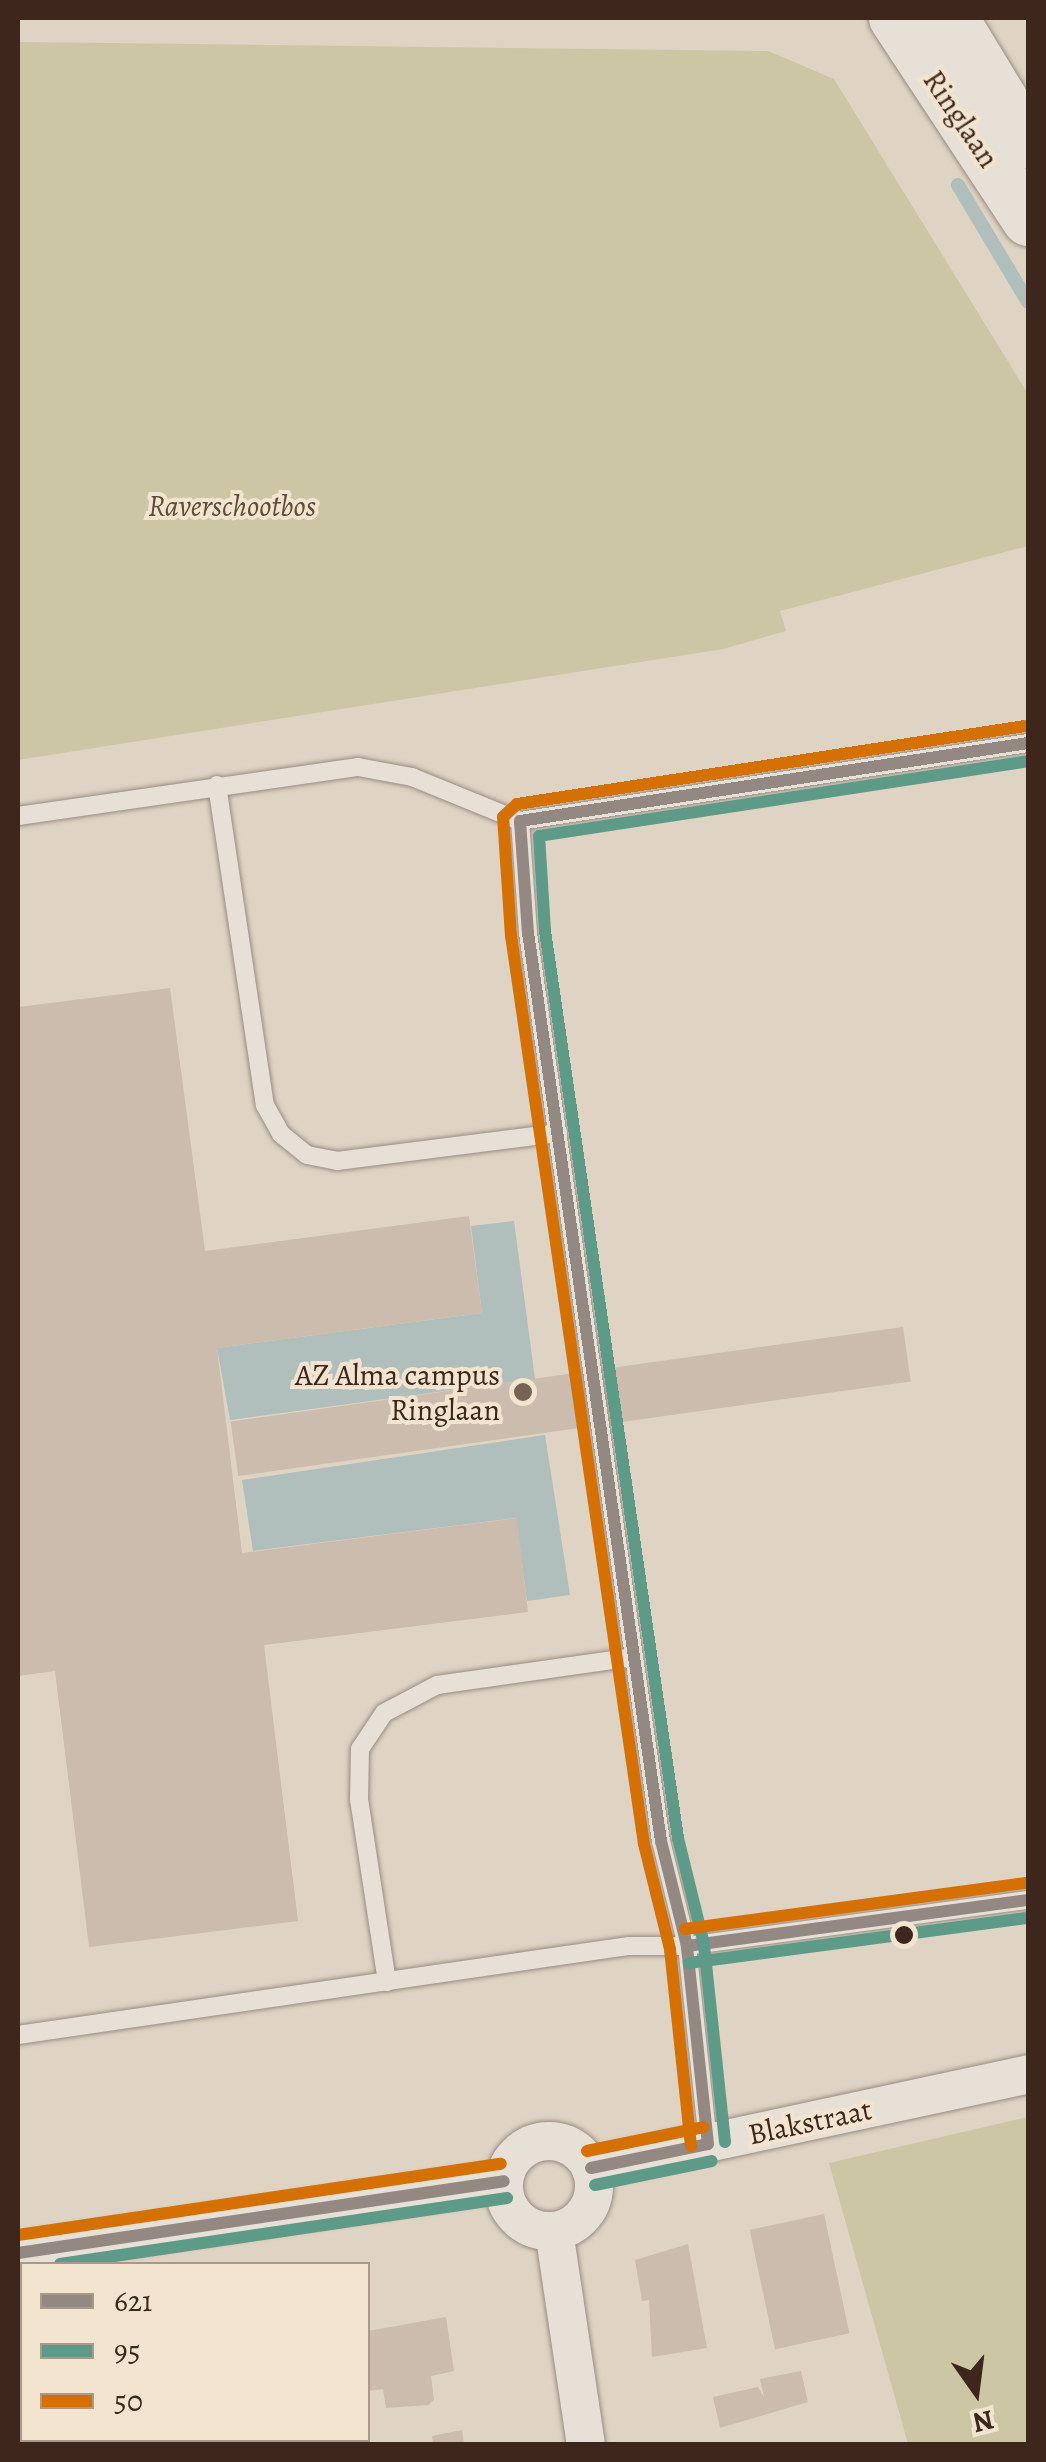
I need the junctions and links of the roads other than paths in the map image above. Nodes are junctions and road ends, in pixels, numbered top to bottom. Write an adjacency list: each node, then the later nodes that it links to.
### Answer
1 (896, 18): 4 (main road, Ringlaan)
2 (952, 18): 3 (main road, Ringlaan)
3 (1028, 143)
4 (1028, 220)
5 (1028, 743): 8 (lane)
6 (217, 785): 7 (lane); 8 (lane); 9 (lane)
7 (18, 816)
8 (520, 821): 9 (lane)
9 (558, 1133): 10 (lane)
10 (633, 1657): 12 (lane); 13 (lane)
11 (1028, 1900): 12 (lane)
12 (687, 1946): 13 (lane); 16 (lane)
13 (387, 1982): 14 (lane)
14 (18, 2035)
15 (1028, 2074): 16 (street, Blakstraat)
16 (708, 2144): 17 (street, Blakstraat)
17 (591, 2168): 18 (street); 19 (street)
18 (504, 2180): 19 (street); 20 (street)
19 (554, 2231): 21 (street)
20 (18, 2254)
21 (586, 2444)

